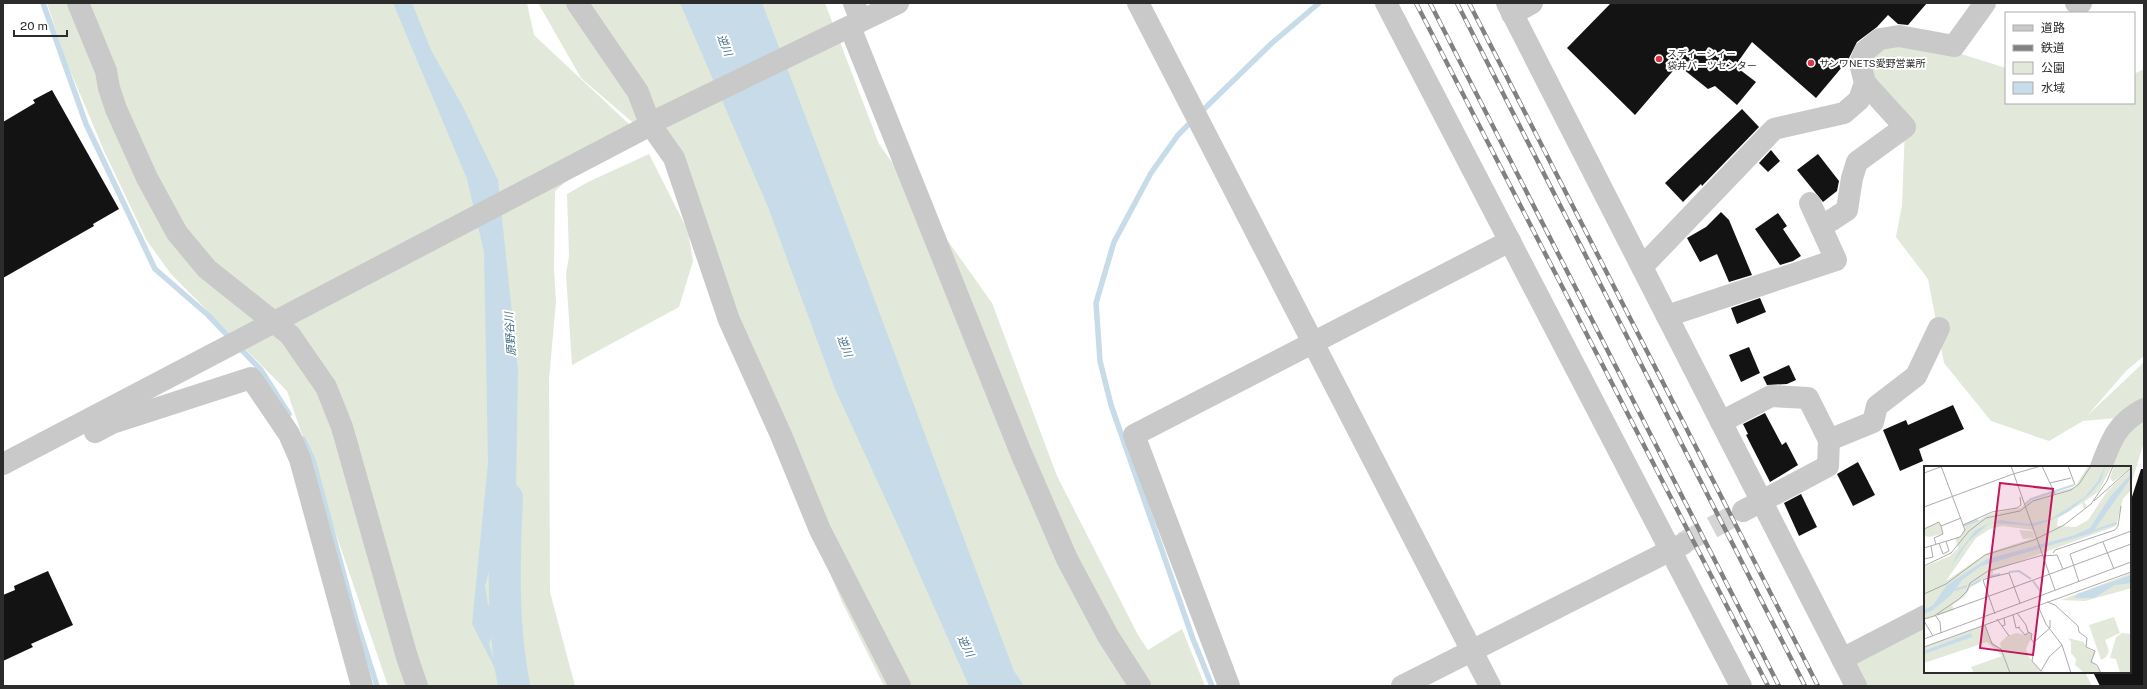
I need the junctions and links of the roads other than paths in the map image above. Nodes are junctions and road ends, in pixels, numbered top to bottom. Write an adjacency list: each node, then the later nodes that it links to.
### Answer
1 (66, 3): 13 (street)
2 (78, 3): 13 (street)
3 (577, 3): 15 (street)
4 (898, 3): 12 (street)
5 (1138, 3): 23 (street)
6 (1386, 3): 18 (street)
7 (1532, 3): 11 (street)
8 (1984, 3): 14 (street)
9 (2076, 3): 10 (street)
10 (2081, 3)
11 (1509, 8): 19 (street)
12 (852, 20): 15 (street); 38 (street)
13 (106, 71): 21 (street)
14 (1865, 82): 17 (street); 19 (street)
15 (649, 125): 21 (street); 37 (street)
16 (1810, 203): 17 (street)
17 (1821, 226): 20 (street)
18 (1510, 241): 23 (street); 31 (street)
19 (1642, 267): 20 (street)
20 (1667, 316): 26 (street)
21 (274, 323): 25 (street); 36 (street)
22 (1939, 328): 27 (street)
23 (1313, 341): 33 (street); 39 (street)
24 (2144, 409): 29 (street)
25 (89, 420): 28 (street); 35 (street)
26 (1721, 422): 27 (street); 30 (street)
27 (1829, 440): 30 (street)
28 (3, 464)
29 (2101, 466)
30 (1752, 507): 34 (street)
31 (1677, 547): 33 (street); 42 (street)
32 (1924, 617): 34 (street)
33 (1472, 650): 40 (street); 41 (street)
34 (1842, 659): 43 (street)
35 (362, 686)
36 (417, 686)
37 (900, 686)
38 (1140, 686)
39 (1228, 686)
40 (1402, 686)
41 (1490, 686)
42 (1741, 686)
43 (1856, 686)

